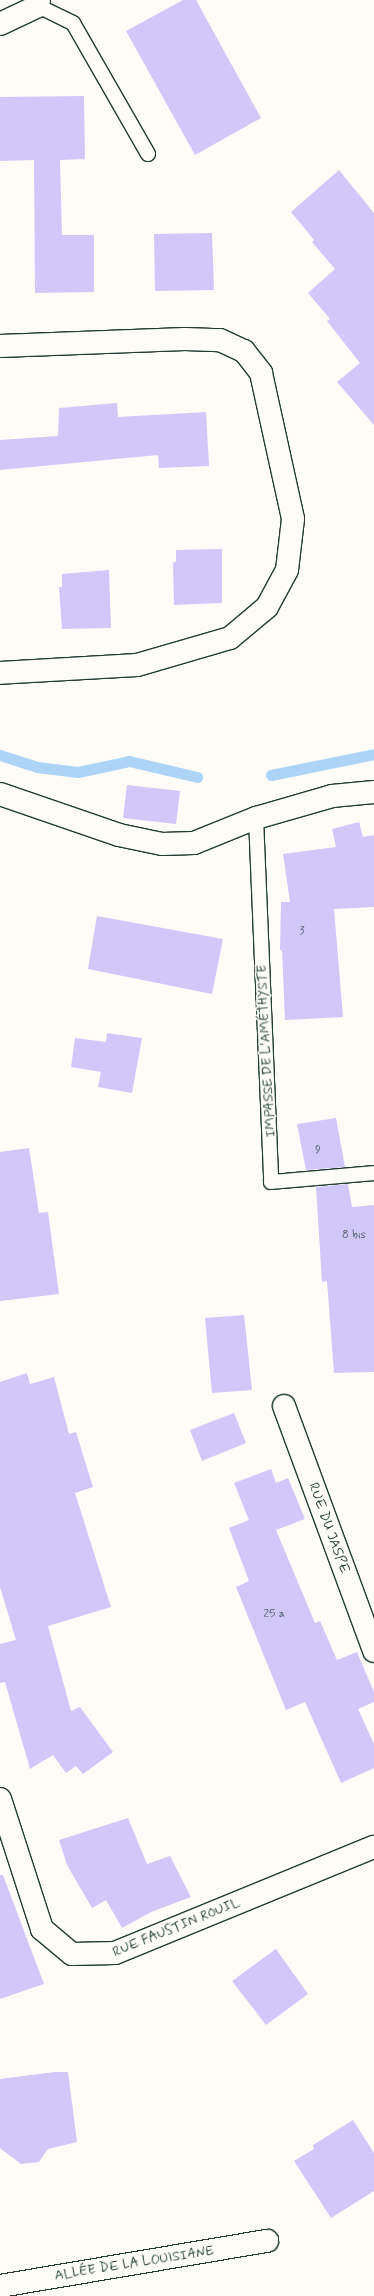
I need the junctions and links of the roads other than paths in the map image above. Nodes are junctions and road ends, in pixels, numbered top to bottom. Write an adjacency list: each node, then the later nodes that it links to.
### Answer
1 (39, 3): 2 (street); 3 (lane)
2 (0, 24)
3 (148, 154)
4 (0, 346): 5 (street)
5 (0, 673)
6 (374, 792): 8 (street)
7 (0, 794): 8 (street)
8 (256, 818): 9 (lane, IMPASSE DE L'AMÉTHYSTE)
9 (374, 1173)
10 (284, 1406): 11 (street, RUE DU JASPE)
11 (374, 1651)
12 (0, 1798): 13 (street, RUE FAUSTIN ROUIL)
13 (374, 1846)
14 (267, 2241): 15 (street, ALLÉE DE LA LOUISIANE)
15 (0, 2286)

